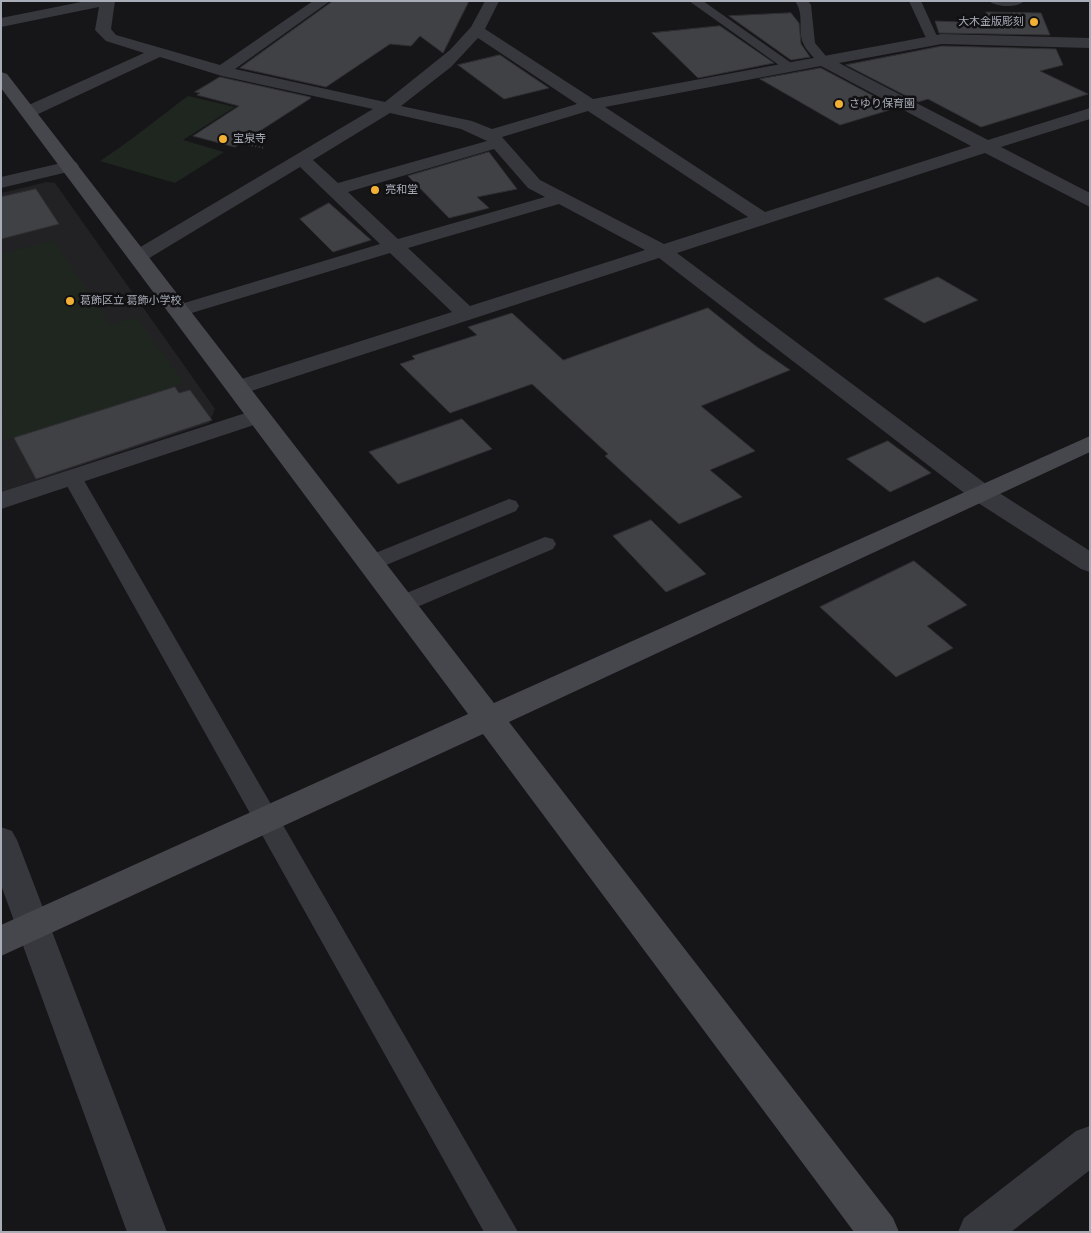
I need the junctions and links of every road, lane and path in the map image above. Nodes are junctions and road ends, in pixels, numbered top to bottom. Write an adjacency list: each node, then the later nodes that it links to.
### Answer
1 (323, 1): 16 (street)
2 (492, 1): 10 (street)
3 (695, 1): 15 (lane)
4 (801, 1): 14 (lane)
5 (915, 1): 11 (lane)
6 (996, 1): 8 (lane)
7 (107, 2): 9 (street); 13 (street)
8 (1017, 2)
9 (1, 23)
10 (476, 30): 18 (street); 19 (street)
11 (936, 41): 12 (street); 14 (street)
12 (1090, 43)
13 (159, 52): 16 (street); 20 (street)
14 (825, 62): 15 (street); 23 (street)
15 (791, 67): 18 (street)
16 (222, 71): 19 (street)
17 (1, 76): 20 (street)
18 (590, 105): 22 (street); 30 (street)
19 (387, 108): 22 (street); 24 (street)
20 (28, 112): 25 (street)
21 (1090, 113): 23 (street)
22 (494, 139): 27 (street); 28 (street)
23 (987, 146): 29 (street); 30 (street)
24 (302, 159): 27 (street); 33 (street)
25 (70, 166): 26 (street); 33 (street)
26 (1, 183)
27 (335, 190): 31 (street)
28 (560, 198): 31 (street); 32 (street)
29 (1090, 201)
30 (762, 218): 32 (street)
31 (393, 246): 34 (street); 35 (street)
32 (662, 251): 35 (street); 40 (street)
33 (139, 256): 34 (street)
34 (178, 311): 36 (street)
35 (465, 313): 36 (street)
36 (237, 388): 37 (street)
37 (258, 416): 39 (street); 44 (street)
38 (1090, 443): 40 (street)
39 (72, 477): 41 (street); 48 (lane)
40 (981, 493): 45 (street); 47 (street)
41 (1, 500)
42 (509, 506): 44 (lane)
43 (545, 544): 46 (lane)
44 (371, 563): 46 (street)
45 (1090, 563)
46 (402, 604): 47 (street)
47 (488, 717): 48 (street); 55 (street)
48 (268, 818): 50 (street); 54 (lane)
49 (1, 840): 50 (street)
50 (34, 926): 51 (street); 53 (street)
51 (1, 941)
52 (1090, 1145): 56 (street)
53 (147, 1232)
54 (502, 1232)
55 (879, 1232)
56 (978, 1232)

